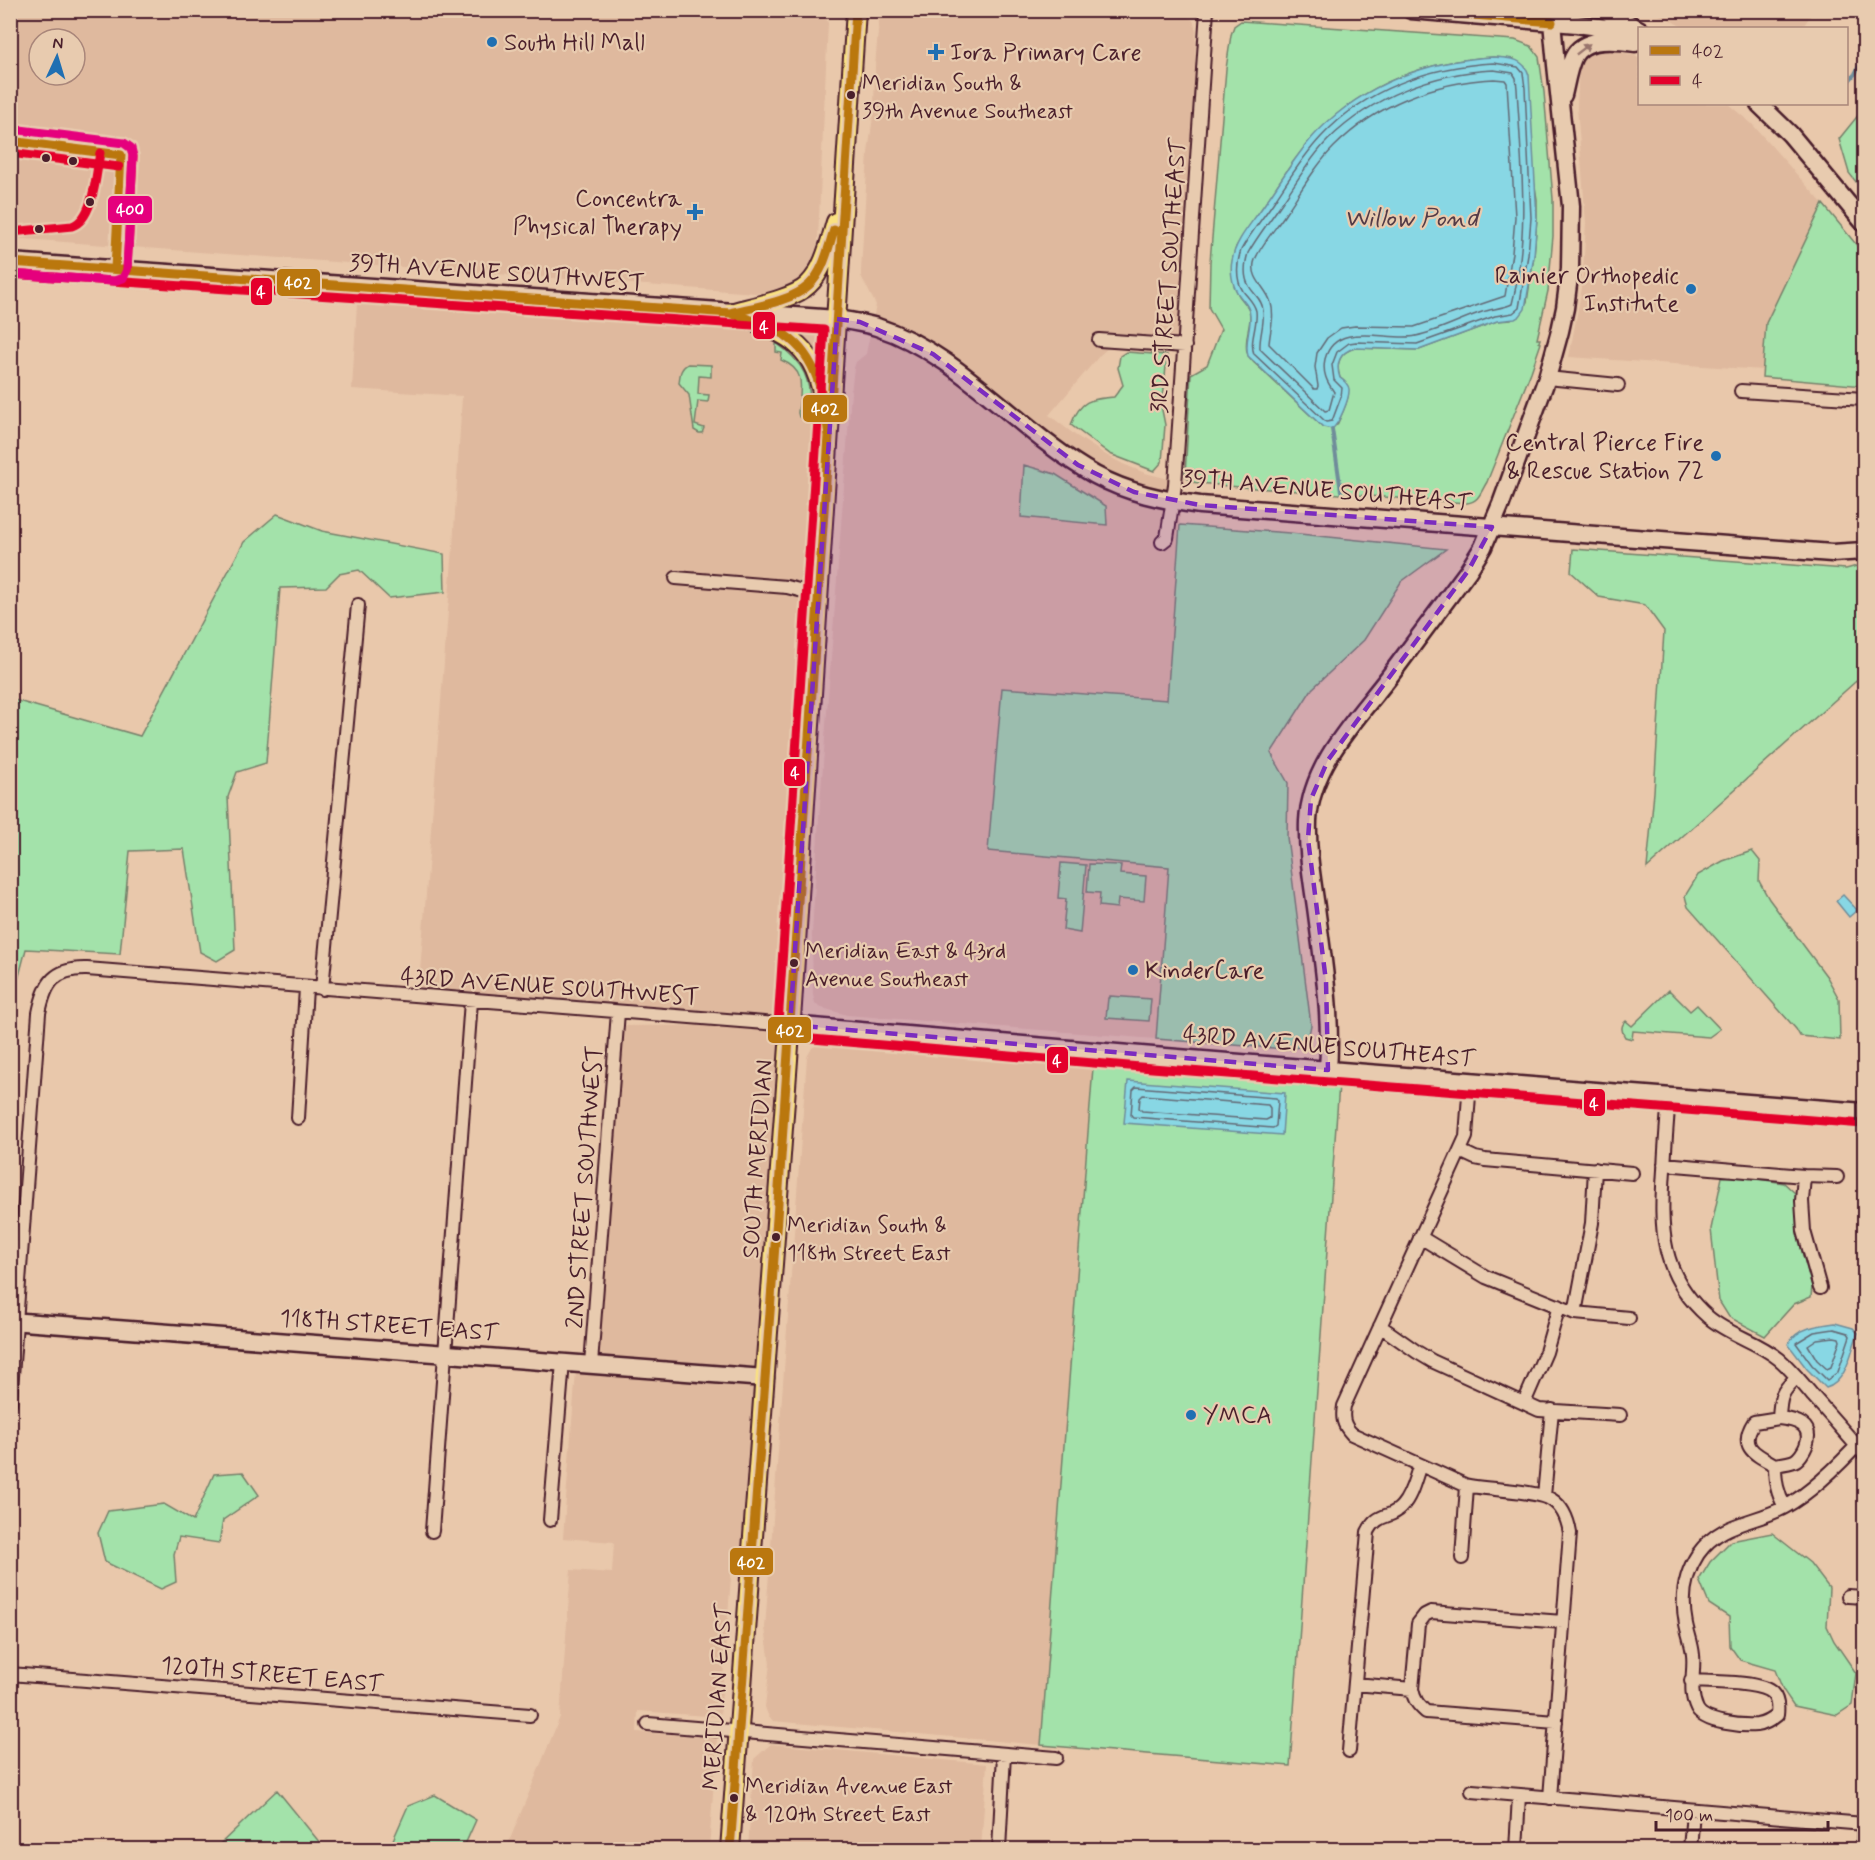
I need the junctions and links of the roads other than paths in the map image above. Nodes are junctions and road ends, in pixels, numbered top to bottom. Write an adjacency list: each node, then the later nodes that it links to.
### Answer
1 (856, 10): 11 (main road, SOUTH MERIDIAN)
2 (1208, 10): 17 (street, 3RD STREET SOUTHEAST)
3 (1411, 10): 5 (street)
4 (1605, 10): 6 (street)
5 (1553, 16): 7 (street); 9 (street)
6 (1638, 29)
7 (1638, 36)
8 (1638, 44): 9 (street, one-way to 8)
9 (1561, 102): 18 (street)
10 (1760, 105): 12 (street)
11 (844, 197): 14 (main road); 15 (main road, SOUTH MERIDIAN)
12 (1864, 223)
13 (10, 262): 14 (street, 39TH AVENUE SOUTHWEST)
14 (730, 313): 15 (street, 39TH AVENUE SOUTHWEST); 22 (main road)
15 (837, 319): 22 (main road, SOUTH MERIDIAN); 23 (street, 39TH AVENUE SOUTHEAST)
16 (1099, 340): 17 (street)
17 (1185, 346): 23 (street, 3RD STREET SOUTHEAST)
18 (1546, 378): 19 (street); 24 (street)
19 (1618, 385)
20 (1741, 391): 21 (street)
21 (1864, 399)
22 (829, 436): 28 (main road, SOUTH MERIDIAN)
23 (1173, 501): 24 (street, 39TH AVENUE SOUTHEAST); 25 (street, 3RD STREET SOUTHEAST)
24 (1492, 527): 26 (street, 39TH AVENUE SOUTHEAST); 35 (street)
25 (1162, 542)
26 (1864, 551)
27 (676, 578): 28 (street)
28 (819, 595): 34 (main road, SOUTH MERIDIAN)
29 (358, 605): 31 (street)
30 (306, 988): 31 (street, 43RD AVENUE SOUTHWEST); 39 (street); 51 (street, 43RD AVENUE SOUTHWEST)
31 (322, 989): 32 (street, 43RD AVENUE SOUTHWEST)
32 (471, 1001): 33 (street, 43RD AVENUE SOUTHWEST); 53 (street)
33 (618, 1012): 34 (street, 43RD AVENUE SOUTHWEST); 55 (street, 2ND STREET SOUTHWEST)
34 (790, 1025): 35 (street, 43RD AVENUE SOUTHEAST); 57 (main road, SOUTH MERIDIAN)
35 (1328, 1070): 36 (street, 43RD AVENUE SOUTHEAST)
36 (1470, 1081): 37 (street, 43RD AVENUE SOUTHEAST); 40 (street)
37 (1669, 1097): 38 (street, 43RD AVENUE SOUTHEAST); 41 (street)
38 (1864, 1112)
39 (298, 1118)
40 (1460, 1151): 42 (street); 46 (street)
41 (1664, 1164): 44 (street); 56 (street)
42 (1595, 1170): 43 (street); 49 (street)
43 (1632, 1173)
44 (1804, 1176): 45 (street); 47 (street)
45 (1837, 1177)
46 (1420, 1237): 48 (street); 52 (street)
47 (1820, 1288)
48 (1559, 1306): 49 (street); 59 (street)
49 (1575, 1313): 50 (street)
50 (1629, 1318)
51 (14, 1322): 53 (street, 118TH STREET EAST); 58 (street)
52 (1380, 1326): 59 (street); 64 (street)
53 (445, 1353): 54 (street, 118TH STREET EAST); 70 (street)
54 (563, 1362): 55 (street, 118TH STREET EAST); 69 (street)
55 (591, 1364): 57 (street, 118TH STREET EAST)
56 (1797, 1377): 62 (street); 63 (street)
57 (765, 1378): 82 (main road, MERIDIAN EAST)
58 (10, 1403)
59 (1524, 1403): 60 (street)
60 (1552, 1410): 61 (street); 67 (street)
61 (1620, 1415)
62 (1779, 1418): 65 (street); 65 (street)
63 (1862, 1446): 68 (street)
64 (1420, 1465): 66 (street); 77 (street)
65 (1775, 1465): 68 (street)
66 (1467, 1486): 67 (street); 71 (street)
67 (1544, 1496): 74 (street)
68 (1785, 1507): 76 (street)
69 (550, 1520)
70 (432, 1531)
71 (1462, 1558)
72 (1848, 1596): 73 (street)
73 (1864, 1597)
74 (1563, 1622): 78 (street); 80 (street)
75 (10, 1674): 79 (street, 120TH STREET EAST)
76 (1691, 1681): 76 (street)
77 (1355, 1684): 78 (street); 83 (street)
78 (1412, 1689): 80 (street)
79 (530, 1715)
80 (1556, 1722): 88 (street)
81 (648, 1724): 82 (street)
82 (739, 1731): 84 (street); 91 (main road, MERIDIAN EAST)
83 (1349, 1751)
84 (1004, 1754): 85 (street); 92 (street)
85 (1056, 1758)
86 (1472, 1791): 87 (street)
87 (1520, 1795): 88 (street); 93 (street)
88 (1550, 1798): 89 (street)
89 (1693, 1810): 90 (street); 94 (street)
90 (1864, 1824): 95 (street)
91 (730, 1850)
92 (999, 1850)
93 (1516, 1850)
94 (1690, 1850)
95 (1863, 1850)

